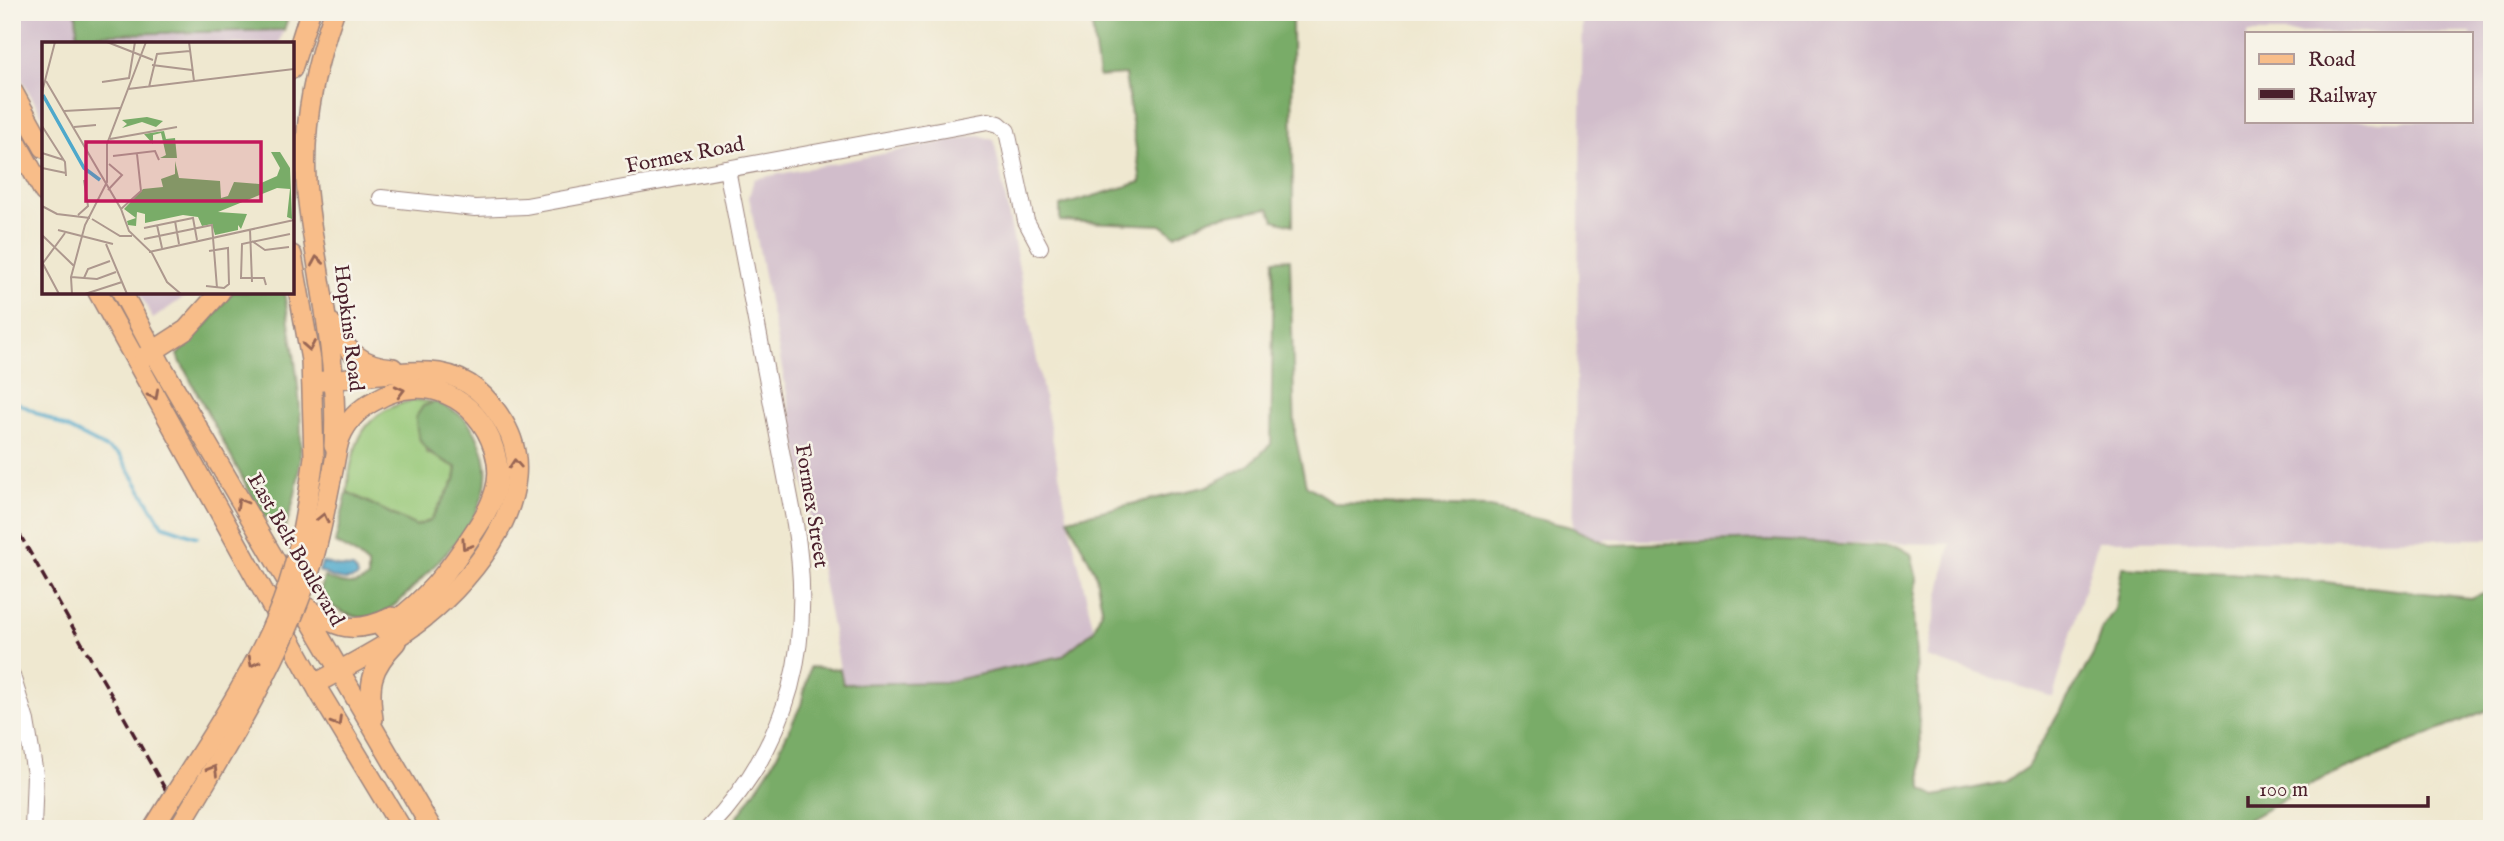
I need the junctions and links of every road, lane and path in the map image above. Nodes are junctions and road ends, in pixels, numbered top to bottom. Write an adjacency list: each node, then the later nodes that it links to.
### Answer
1 (310, 12): 3 (main road)
2 (334, 12): 15 (main road, Hopkins Road, one-way to 2)
3 (294, 63)
4 (12, 90): 6 (main road)
5 (12, 134): 8 (main road)
6 (42, 144)
7 (727, 169): 9 (street, Formex Road); 10 (street, Formex Road); 34 (street, Formex Street)
8 (42, 188)
9 (381, 198)
10 (1040, 247)
11 (294, 266): 20 (main road, Hopkins Road, one-way to 20)
12 (99, 294): 17 (main road)
13 (123, 294): 16 (main road, East Belt Boulevard)
14 (218, 294): 16 (main road)
15 (324, 303): 18 (main road); 19 (main road, Hopkins Road)
16 (153, 351): 17 (main road); 22 (main road, East Belt Boulevard, one-way to 16)
17 (136, 362): 27 (main road, one-way to 27)
18 (425, 373): 19 (main road); 24 (main road, one-way to 18)
19 (334, 380): 20 (main road); 21 (main road, Hopkins Road)
20 (312, 382): 30 (main road, Hopkins Road, one-way to 30, bridge)
21 (332, 475): 23 (main road, one-way to 23); 31 (main road, Hopkins Road, one-way to 21, bridge)
22 (296, 599): 23 (main road); 25 (main road, East Belt Boulevard)
23 (415, 605): 25 (main road)
24 (412, 627): 25 (main road); 28 (main road)
25 (336, 666): 27 (main road); 28 (main road, East Belt Boulevard)
26 (12, 676): 29 (street)
27 (315, 684): 32 (main road, one-way to 32)
28 (374, 731): 33 (main road, East Belt Boulevard)
29 (33, 829)
30 (153, 829)
31 (178, 829)
32 (402, 829)
33 (432, 829)
34 (708, 829)

